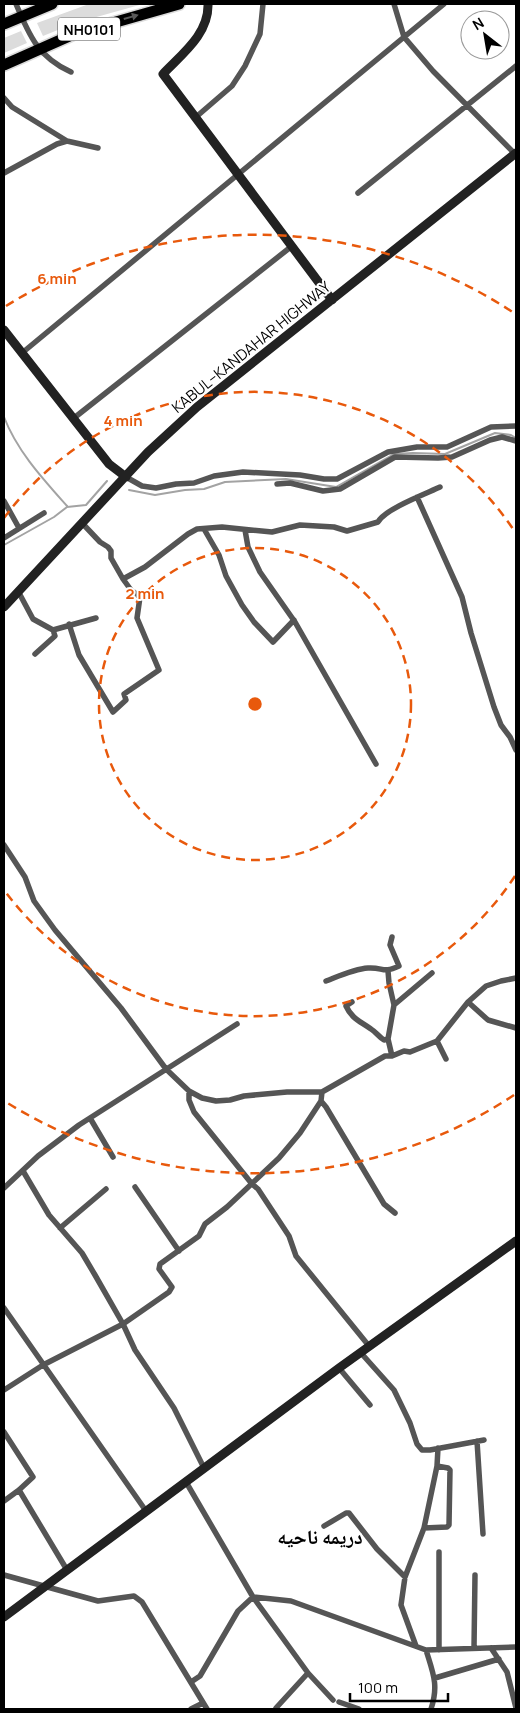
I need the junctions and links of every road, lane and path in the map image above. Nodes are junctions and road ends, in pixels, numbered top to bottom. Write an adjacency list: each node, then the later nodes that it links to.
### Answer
1 (16, 4): 8 (street)
2 (52, 4): 8 (highway, NH0101)
3 (179, 4): 11 (highway, NH0101, one-way to 3)
4 (208, 4): 17 (main road)
5 (263, 4): 17 (street)
6 (394, 4): 10 (street)
7 (444, 4): 10 (street)
8 (21, 16): 9 (highway, NH0101); 11 (street)
9 (4, 24)
10 (404, 37): 16 (street); 22 (street)
11 (38, 49): 12 (highway, NH0101); 14 (street)
12 (4, 65)
13 (516, 66): 16 (street)
14 (71, 72)
15 (4, 98): 18 (street)
16 (467, 106): 20 (street); 23 (street)
17 (196, 117): 22 (main road)
18 (67, 141): 19 (street); 21 (street)
19 (98, 148)
20 (516, 154): 25 (main road, KABUL–KANDAHAR HIGHWAY)
21 (4, 173)
22 (238, 173): 24 (main road); 27 (street)
23 (358, 193)
24 (292, 246): 25 (main road); 28 (street)
25 (332, 300): 33 (main road, KABUL–KANDAHAR HIGHWAY)
26 (4, 330): 27 (main road)
27 (22, 353): 28 (main road)
28 (74, 418): 33 (main road)
29 (516, 426): 31 (street)
30 (516, 442): 32 (street)
31 (393, 451): 32 (street); 34 (street)
32 (395, 457): 37 (street)
33 (126, 477): 34 (street); 41 (main road, KABUL–KANDAHAR HIGHWAY)
34 (333, 479): 37 (street)
35 (277, 484): 37 (street)
36 (440, 487): 38 (street)
37 (338, 489)
38 (417, 497): 44 (street); 54 (street)
39 (4, 501): 42 (street)
40 (44, 513): 42 (street)
41 (82, 523): 46 (street); 47 (main road, KABUL–KANDAHAR HIGHWAY)
42 (19, 528): 45 (street)
43 (204, 529): 44 (street); 46 (street); 50 (street)
44 (245, 530): 50 (street)
45 (4, 538)
46 (123, 579): 51 (street)
47 (18, 591): 48 (main road, KABUL–KANDAHAR HIGHWAY); 52 (street)
48 (4, 607)
49 (96, 618): 51 (street)
50 (294, 620): 55 (street)
51 (69, 624): 52 (street)
52 (53, 630): 53 (street)
53 (34, 654)
54 (516, 750)
55 (376, 764)
56 (4, 845): 71 (street)
57 (392, 937): 58 (street)
58 (388, 971): 61 (street); 64 (street)
59 (432, 973): 64 (street)
60 (516, 978): 63 (street)
61 (326, 981)
62 (352, 1002): 67 (street)
63 (468, 1002): 66 (street); 68 (street)
64 (394, 1005): 67 (street)
65 (237, 1024): 71 (street)
66 (516, 1028)
67 (388, 1039): 69 (street)
68 (437, 1041): 69 (street); 70 (street)
69 (392, 1056): 73 (street)
70 (446, 1060)
71 (166, 1069): 72 (street); 75 (street)
72 (190, 1092): 73 (street); 78 (street)
73 (322, 1092): 74 (street)
74 (321, 1101): 78 (street); 82 (street)
75 (90, 1118): 76 (street); 77 (street)
76 (113, 1157)
77 (23, 1171): 80 (street); 83 (street)
78 (252, 1184): 85 (street); 88 (street)
79 (135, 1187): 85 (street)
80 (4, 1188)
81 (106, 1189): 83 (street)
82 (395, 1213)
83 (60, 1228): 87 (street)
84 (516, 1241): 88 (main road)
85 (180, 1251): 87 (street)
86 (4, 1308): 90 (street)
87 (123, 1324): 90 (street); 97 (street)
88 (370, 1346): 89 (main road)
89 (361, 1353): 91 (main road); 95 (street)
90 (43, 1365): 92 (street); 101 (street)
91 (339, 1368): 93 (street); 97 (main road)
92 (4, 1390)
93 (370, 1405)
94 (4, 1432): 99 (street)
95 (438, 1448): 96 (street); 104 (street)
96 (437, 1466): 103 (street); 103 (street)
97 (204, 1468): 98 (main road)
98 (186, 1482): 101 (main road); 111 (street)
99 (20, 1490): 100 (street); 106 (street)
100 (4, 1501)
101 (146, 1511): 106 (main road)
102 (324, 1526): 109 (street)
103 (424, 1528): 109 (street)
104 (483, 1534)
105 (439, 1552): 118 (street)
106 (67, 1570): 110 (main road)
107 (4, 1575): 110 (street)
108 (475, 1575): 115 (street)
109 (406, 1577): 113 (street)
110 (44, 1586): 112 (main road); 122 (street)
111 (253, 1597): 113 (street); 120 (street); 122 (street)
112 (4, 1617)
113 (416, 1646): 117 (street)
114 (516, 1647): 116 (street)
115 (474, 1648): 116 (street); 118 (street)
116 (491, 1648): 119 (street)
117 (426, 1650): 118 (street); 121 (street)
118 (439, 1650)
119 (498, 1659): 121 (street); 125 (street)
120 (308, 1673): 124 (street); 128 (street)
121 (435, 1678): 129 (street)
122 (191, 1682): 123 (street)
123 (203, 1703): 126 (street); 127 (street)
124 (276, 1708)
125 (516, 1708)
126 (192, 1709)
127 (207, 1709)
128 (359, 1709)
129 (431, 1709)

